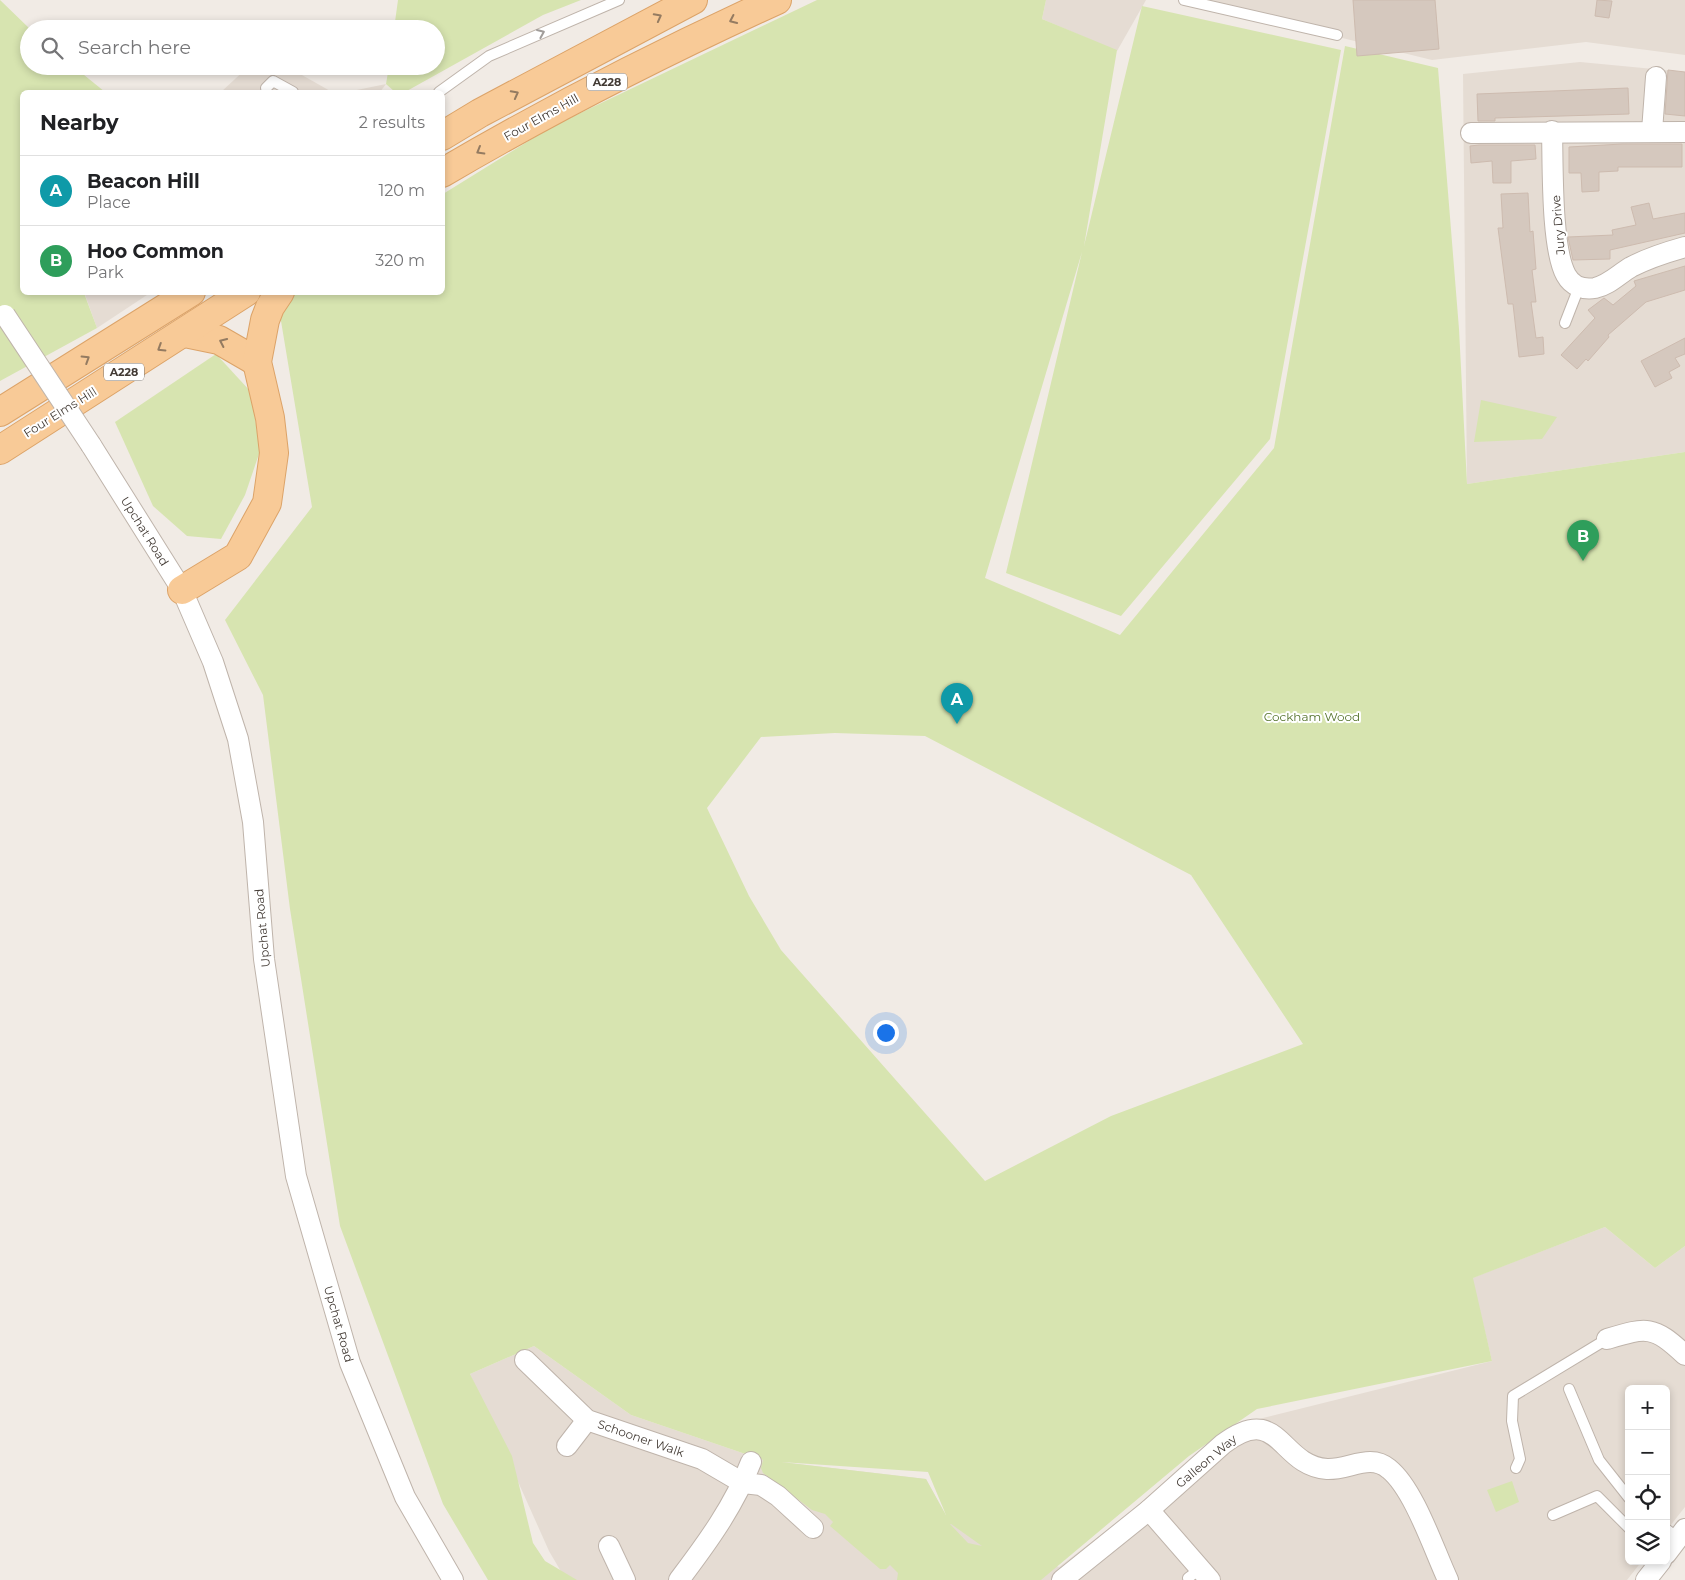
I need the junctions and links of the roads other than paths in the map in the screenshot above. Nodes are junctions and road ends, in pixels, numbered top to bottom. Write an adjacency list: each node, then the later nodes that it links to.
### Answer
1 (620, 0): 9 (lane, one-way to 1)
2 (693, 0): 14 (main road, A228, one-way to 2)
3 (777, 0): 15 (main road, Four Elms Hill / A228, one-way to 15)
4 (1184, 0): 5 (lane)
5 (1337, 35)
6 (1656, 77): 11 (street)
7 (266, 88): 8 (lane)
8 (290, 90)
9 (442, 90)
10 (1552, 131): 11 (street); 13 (street); 17 (street, Jury Drive)
11 (1652, 131): 12 (street)
12 (1685, 132)
13 (1470, 133)
14 (445, 134)
15 (445, 171)
16 (1685, 247): 17 (street)
17 (1579, 288): 22 (lane)
18 (186, 295): 25 (main road, A228, one-way to 18)
19 (242, 295): 23 (main road, Four Elms Hill / A228)
20 (278, 295): 24 (main road)
21 (3, 311): 27 (street, Upchat Road, bridge)
22 (1565, 323)
23 (186, 333): 24 (main road, one-way to 23); 26 (main road, Four Elms Hill / A228, one-way to 26)
24 (257, 362): 27 (main road)
25 (0, 412)
26 (0, 450)
27 (182, 590): 47 (street, Upchat Road)
28 (1606, 1339): 29 (street); 35 (lane)
29 (1685, 1355)
30 (525, 1360): 32 (street, Schooner Walk)
31 (1569, 1389): 37 (lane)
32 (587, 1420): 33 (street); 36 (street, Schooner Walk)
33 (567, 1446)
34 (751, 1462): 36 (street)
35 (1516, 1468)
36 (743, 1483): 41 (street, Schooner Walk); 49 (street)
37 (1625, 1493)
38 (1149, 1510): 46 (street); 50 (street, Galleon Way); 51 (street, Galleon Way)
39 (1553, 1515): 40 (lane)
40 (1625, 1524)
41 (813, 1528)
42 (1676, 1532): 43 (street)
43 (1670, 1543)
44 (609, 1546): 48 (street)
45 (1657, 1565): 52 (street)
46 (1200, 1576)
47 (453, 1580)
48 (625, 1580)
49 (679, 1580)
50 (1062, 1580)
51 (1448, 1580)
52 (1646, 1580)

